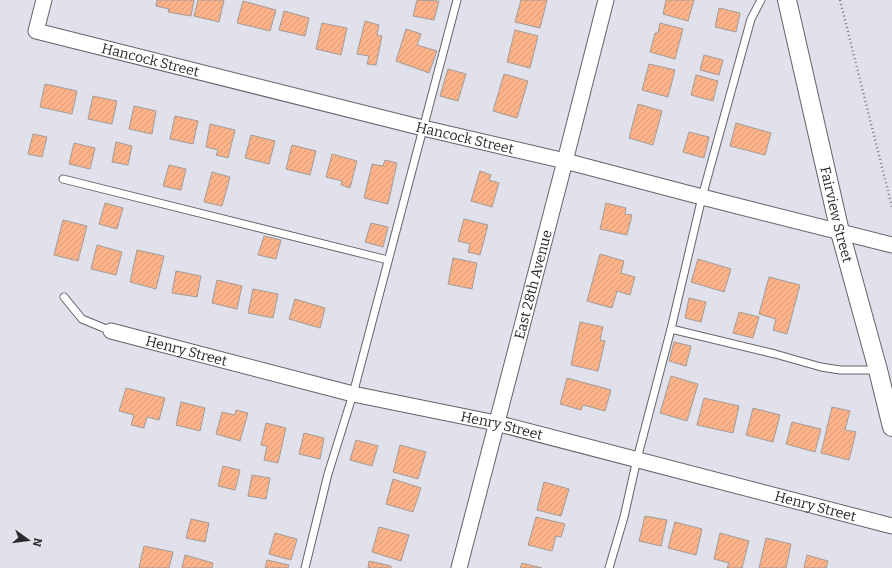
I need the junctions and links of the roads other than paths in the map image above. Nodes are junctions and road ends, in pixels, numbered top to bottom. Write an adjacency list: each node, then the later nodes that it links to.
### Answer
1 (44, 0): 6 (street, Hancock Street)
2 (457, 0): 6 (lane)
3 (606, 0): 7 (street, East 28th Avenue)
4 (761, 0): 9 (lane)
5 (787, 0): 10 (street, Fairview Street)
6 (423, 128): 7 (street, Hancock Street); 12 (lane)
7 (565, 161): 9 (street, Hancock Street); 18 (street, East 28th Avenue)
8 (63, 179): 12 (lane)
9 (702, 197): 10 (street, Hancock Street); 14 (lane)
10 (840, 232): 11 (street, Hancock Street); 16 (street, Fairview Street)
11 (892, 245)
12 (388, 260): 17 (lane)
13 (64, 297): 15 (lane)
14 (671, 329): 16 (lane); 20 (lane)
15 (111, 331): 17 (street, Henry Street)
16 (878, 370): 19 (street, Fairview Street)
17 (353, 394): 18 (street, Henry Street); 22 (lane)
18 (496, 423): 20 (street, Henry Street); 23 (street, East 28th Avenue)
19 (892, 427)
20 (637, 459): 21 (street, Henry Street); 24 (lane)
21 (892, 526)
22 (305, 568)
23 (459, 568)
24 (609, 568)

